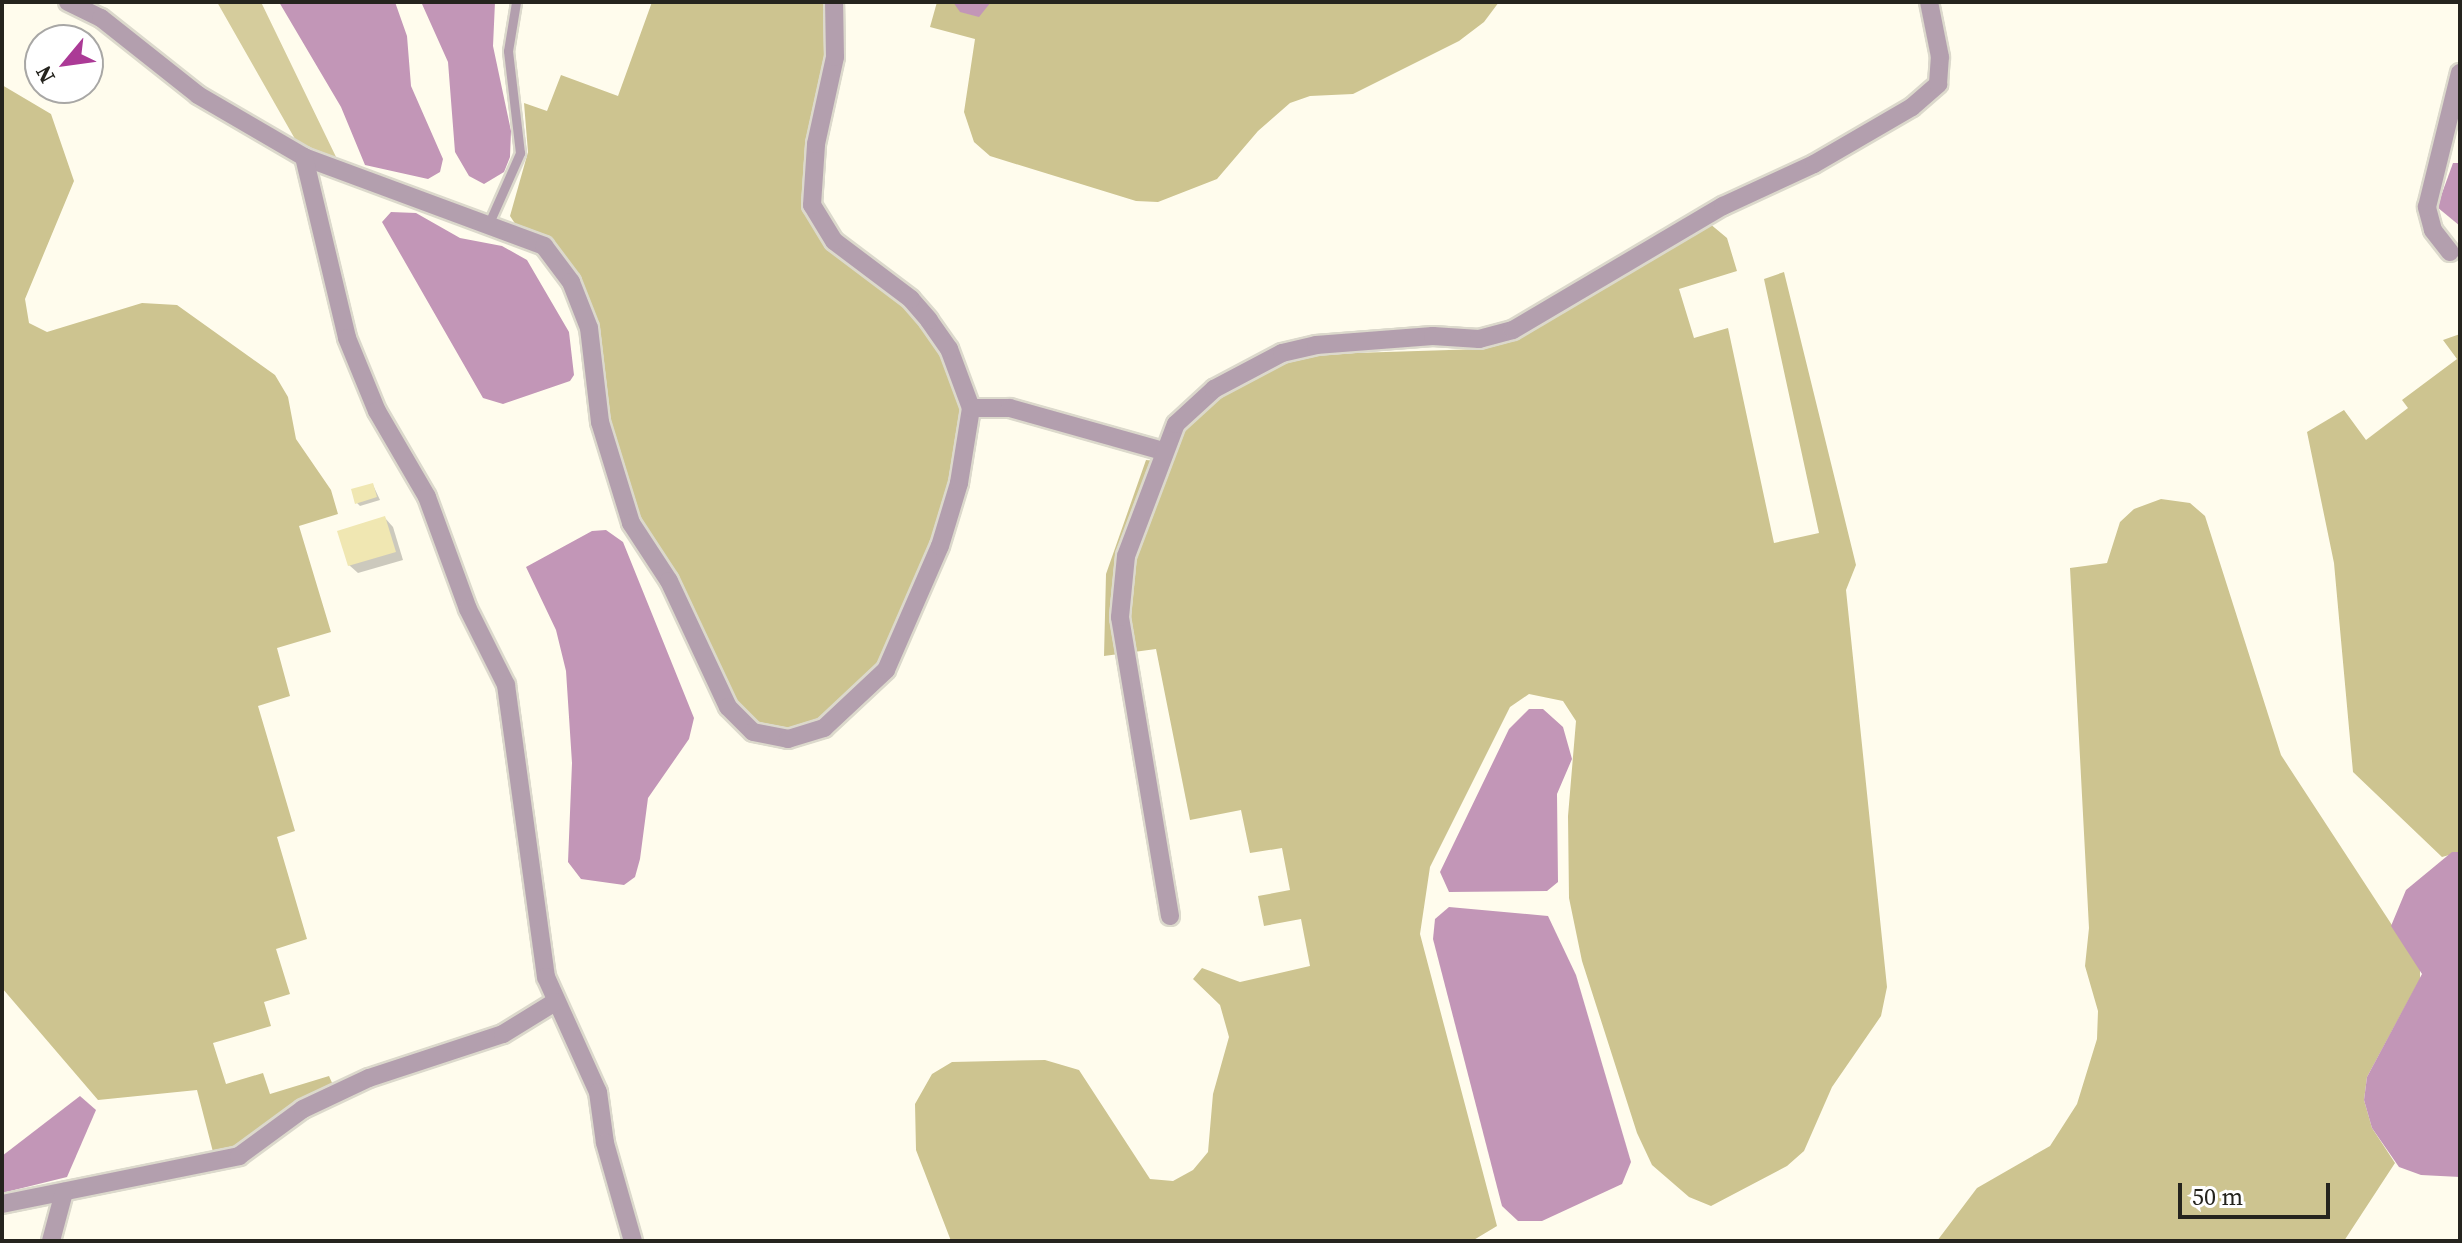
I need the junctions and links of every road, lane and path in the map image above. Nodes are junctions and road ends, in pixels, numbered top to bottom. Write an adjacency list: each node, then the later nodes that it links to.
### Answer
1 (68, 2): 6 (street)
2 (516, 2): 7 (lane)
3 (834, 2): 9 (street)
4 (1929, 2): 10 (street)
5 (2460, 73): 8 (street)
6 (304, 157): 7 (street); 12 (street)
7 (489, 223): 9 (street)
8 (2450, 252)
9 (971, 408): 10 (street)
10 (1163, 451): 11 (street)
11 (1170, 916)
12 (555, 1002): 13 (street); 16 (street)
13 (64, 1192): 14 (street); 15 (street)
14 (2, 1204)
15 (51, 1241)
16 (633, 1241)

